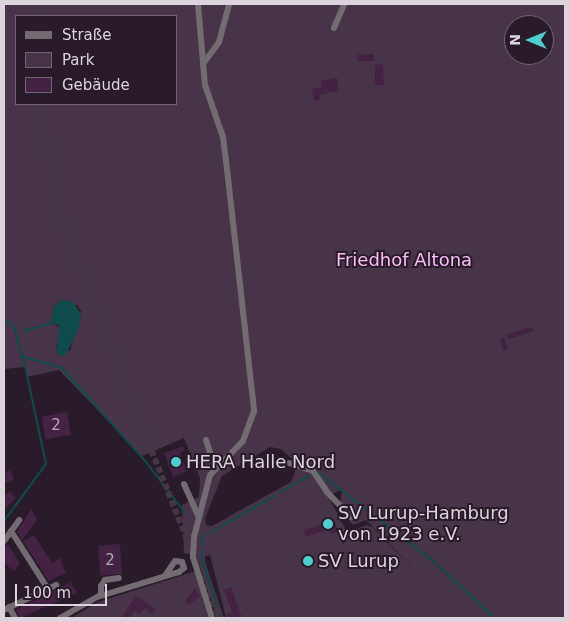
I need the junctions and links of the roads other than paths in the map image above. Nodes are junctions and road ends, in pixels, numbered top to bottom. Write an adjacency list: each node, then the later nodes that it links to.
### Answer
1 (198, 4): 5 (street)
2 (229, 4): 5 (street)
3 (344, 4): 4 (street)
4 (334, 28)
5 (203, 64): 8 (street)
6 (206, 440): 8 (street)
7 (289, 463): 11 (street)
8 (215, 468): 10 (street)
9 (184, 484): 10 (street)
10 (198, 516): 15 (street)
11 (351, 517)
12 (19, 520): 13 (street)
13 (11, 531): 14 (street); 18 (street)
14 (4, 541)
15 (194, 561): 19 (street); 23 (street)
16 (119, 578): 19 (street)
17 (56, 585): 18 (street)
18 (48, 589): 20 (street)
19 (101, 595): 22 (street)
20 (6, 608): 21 (street)
21 (15, 618)
22 (60, 618)
23 (212, 618)

